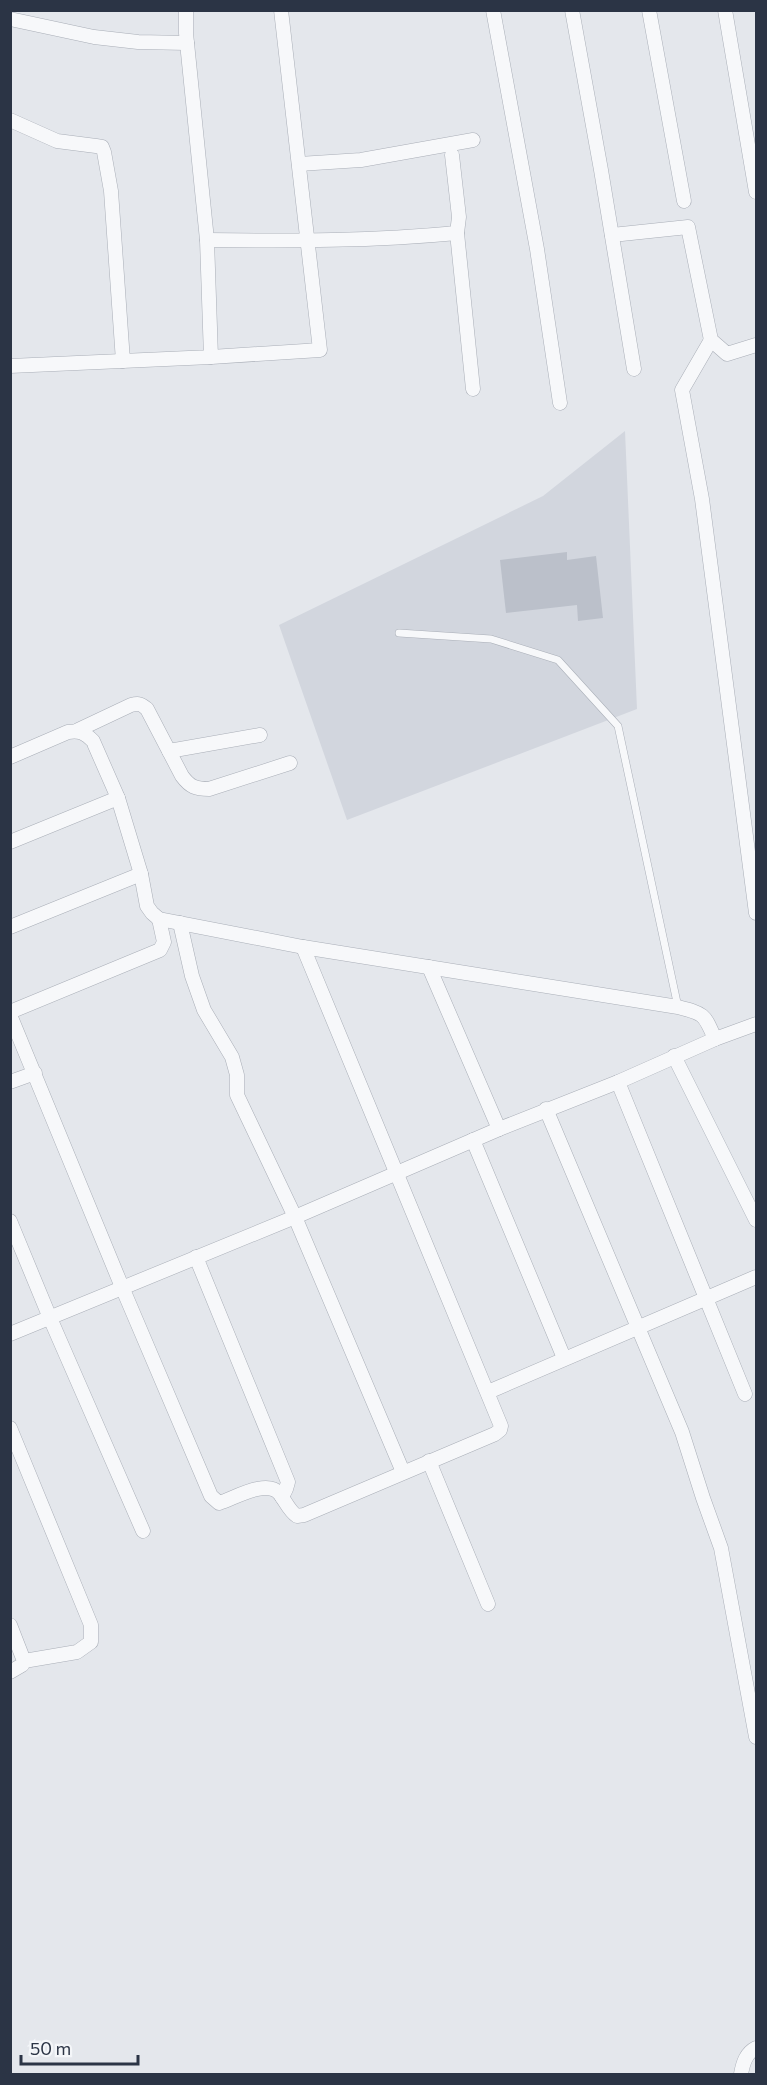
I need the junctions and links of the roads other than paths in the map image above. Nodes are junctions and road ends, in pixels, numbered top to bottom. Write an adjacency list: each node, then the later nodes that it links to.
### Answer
1 (186, 10): 8 (street)
2 (281, 10): 12 (street)
3 (493, 10): 26 (street)
4 (572, 10): 16 (street)
5 (649, 10): 14 (street)
6 (725, 10): 13 (street)
7 (10, 19): 8 (street)
8 (187, 43): 17 (street)
9 (10, 120): 22 (street)
10 (473, 140): 12 (street)
11 (453, 155): 15 (street)
12 (299, 164): 18 (street)
13 (756, 192)
14 (684, 201)
15 (457, 233): 18 (street); 25 (street)
16 (612, 235): 19 (street); 24 (street)
17 (207, 240): 18 (street); 21 (street)
18 (309, 242): 21 (street)
19 (711, 340): 20 (street); 36 (street)
20 (756, 345)
21 (211, 357): 22 (street)
22 (123, 361): 23 (street)
23 (10, 366)
24 (634, 369)
25 (473, 389)
26 (560, 403)
27 (399, 633): 42 (lane)
28 (78, 730): 30 (street); 31 (street); 33 (street)
29 (260, 735): 30 (street)
30 (169, 751): 32 (street)
31 (10, 757)
32 (290, 763)
33 (118, 798): 34 (street); 35 (street)
34 (10, 842)
35 (141, 874): 37 (street); 39 (street)
36 (756, 913)
37 (159, 919): 38 (street); 43 (street)
38 (180, 923): 40 (street); 54 (street)
39 (10, 927)
40 (303, 946): 41 (street); 53 (street)
41 (429, 967): 42 (street); 51 (street)
42 (678, 1007): 45 (street)
43 (10, 1013): 47 (street)
44 (756, 1024): 45 (street)
45 (715, 1039): 46 (street)
46 (674, 1056): 49 (street); 55 (street)
47 (35, 1072): 48 (street); 59 (street)
48 (10, 1082)
49 (618, 1082): 50 (street); 60 (street)
50 (546, 1109): 51 (street); 62 (street)
51 (499, 1129): 52 (street)
52 (473, 1140): 53 (street); 64 (street)
53 (398, 1171): 54 (street); 65 (street)
54 (295, 1217): 57 (street); 69 (street)
55 (756, 1220)
56 (10, 1221): 61 (street)
57 (196, 1257): 59 (street); 70 (street)
58 (756, 1277): 60 (street)
59 (122, 1287): 61 (street); 70 (street)
60 (706, 1299): 62 (street); 66 (street)
61 (50, 1318): 63 (street); 71 (street)
62 (637, 1327): 64 (street); 76 (street)
63 (10, 1334)
64 (564, 1358): 65 (street)
65 (488, 1392): 68 (street)
66 (745, 1394)
67 (10, 1428): 74 (street)
68 (429, 1461): 69 (street); 72 (street)
69 (403, 1472): 70 (street)
70 (282, 1497)
71 (143, 1531)
72 (488, 1604)
73 (10, 1625): 74 (street)
74 (24, 1661): 75 (street)
75 (10, 1672)
76 (756, 1737)
77 (756, 2048): 78 (street)
78 (741, 2074)

